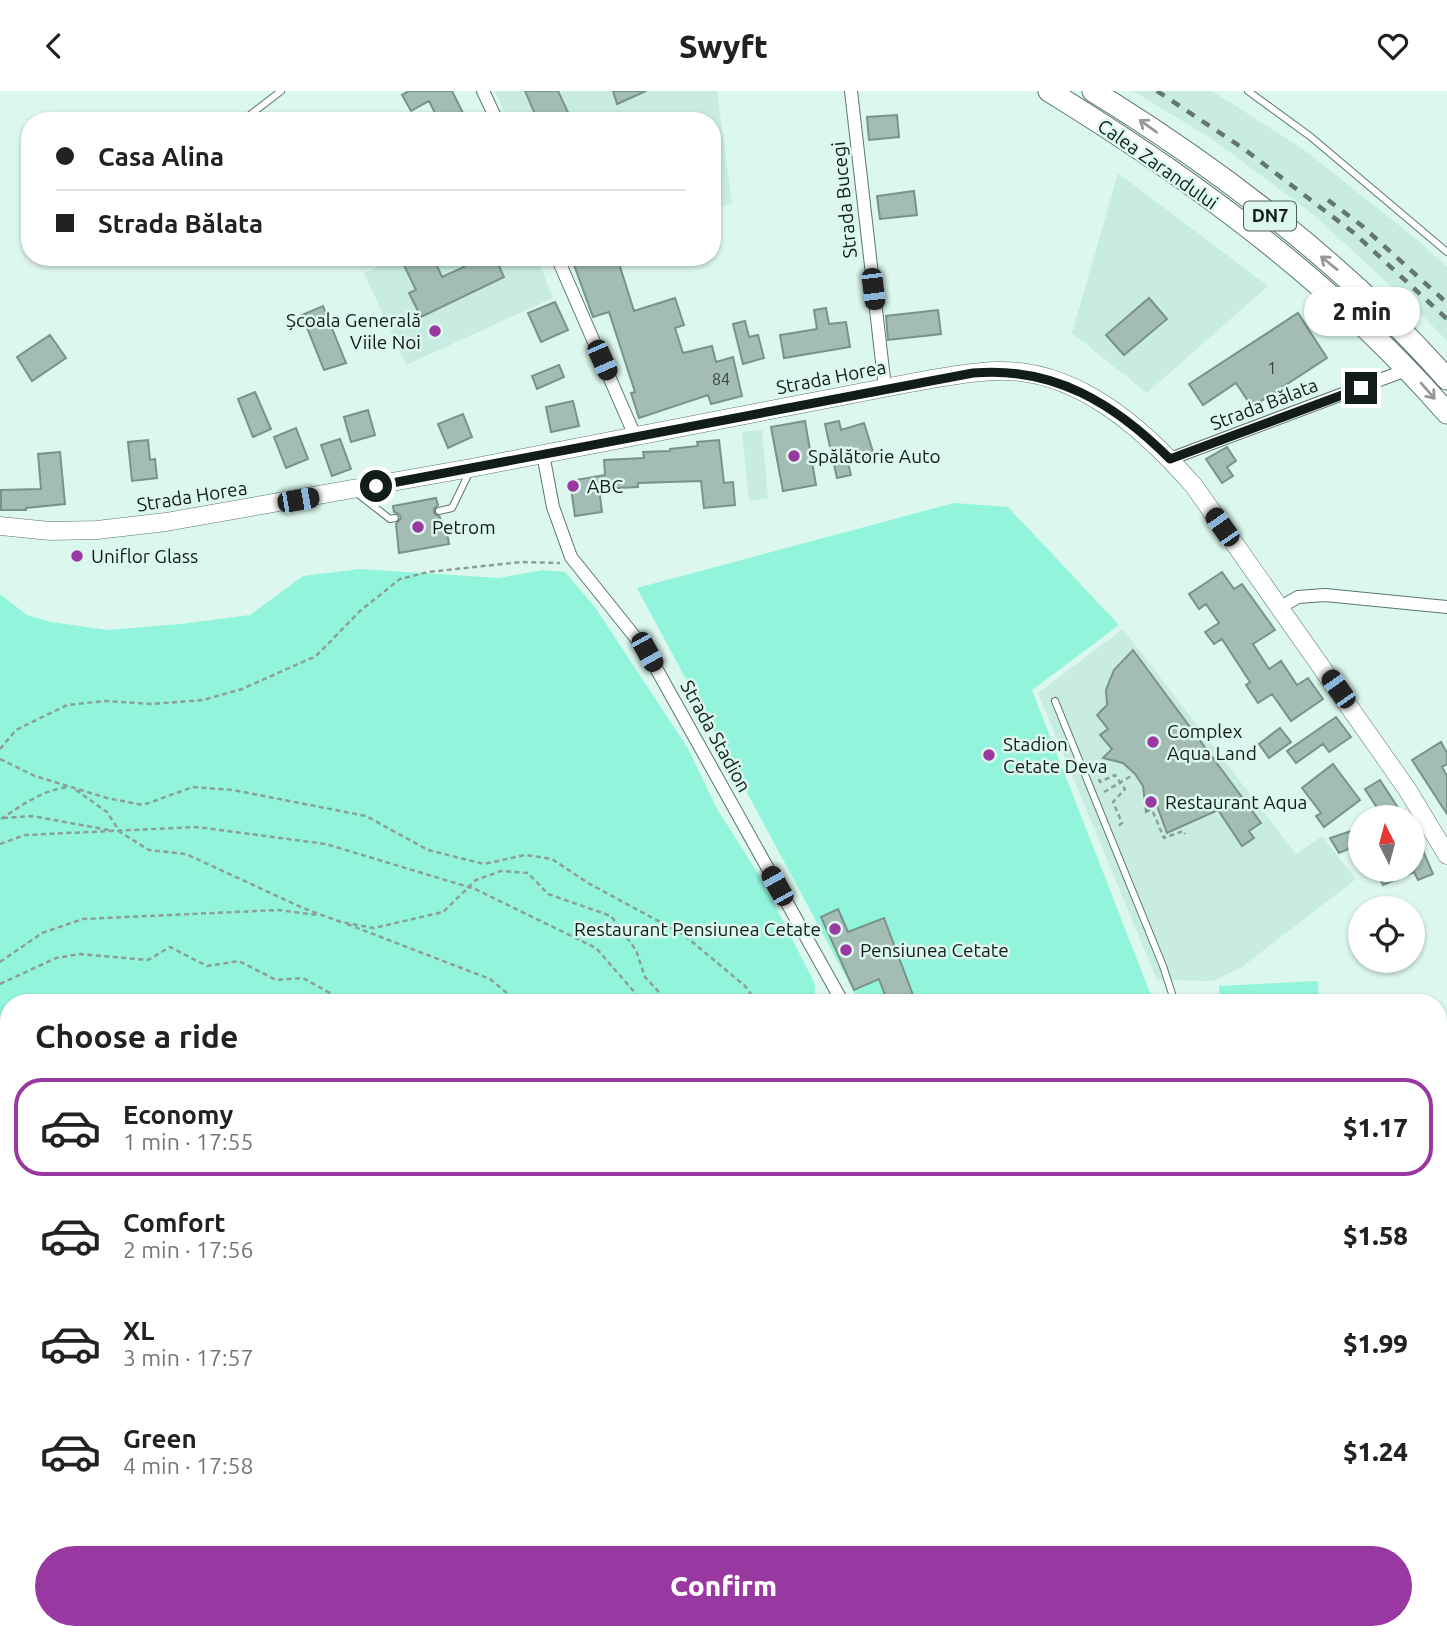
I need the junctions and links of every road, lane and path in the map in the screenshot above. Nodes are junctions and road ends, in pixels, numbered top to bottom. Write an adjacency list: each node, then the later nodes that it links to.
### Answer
1 (281, 91): 7 (lane)
2 (484, 91): 8 (street)
3 (851, 91): 16 (street, Strada Bucegi)
4 (1049, 91): 11 (main road, Calea Zarandului / DN7)
5 (1093, 91): 9 (main road, Calea Zarandului / DN7, one-way to 5)
6 (1248, 91): 10 (lane)
7 (254, 112)
8 (492, 112)
9 (1296, 237): 11 (main road); 13 (main road, Calea Zarandului / DN7, one-way to 9)
10 (1447, 252)
11 (1281, 256): 14 (main road, Calea Zarandului / DN7)
12 (561, 266): 18 (street)
13 (1439, 358): 15 (main road, Calea Zarandului / DN7)
14 (1409, 369): 17 (main road, Calea Zarandului / DN7, one-way to 17); 20 (street, Strada Bălata)
15 (1447, 379)
16 (885, 388): 18 (main road, Strada Horea); 20 (main road, Strada Horea)
17 (1447, 413)
18 (635, 436): 19 (main road, Strada Horea)
19 (543, 454): 21 (main road, Strada Horea); 26 (street, Strada Stadion)
20 (1170, 459): 28 (main road, Strada Horea)
21 (471, 468): 22 (main road, Strada Horea); 23 (lane)
22 (352, 490): 24 (lane); 25 (main road, Strada Horea)
23 (439, 510)
24 (395, 519)
25 (0, 526)
26 (583, 573): 30 (path); 54 (street, Strada Stadion)
27 (1447, 607): 28 (street)
28 (1279, 608): 43 (main road, Strada Horea)
29 (1055, 701): 31 (lane)
30 (0, 750): 32 (path)
31 (1078, 758): 34 (path); 36 (lane)
32 (2, 759): 35 (path)
33 (1131, 776): 34 (path)
34 (1121, 781): 36 (path); 40 (path)
35 (71, 787): 38 (path); 39 (path); 53 (path)
36 (1094, 796): 40 (lane)
37 (1153, 812): 41 (path)
38 (0, 819): 39 (path)
39 (120, 832): 42 (path); 44 (path); 45 (path)
40 (1109, 834): 55 (lane)
41 (1185, 834)
42 (0, 844)
43 (1447, 856)
44 (469, 887): 46 (path); 51 (path); 52 (path)
45 (325, 916): 46 (path); 47 (path)
46 (341, 922): 50 (path)
47 (0, 962)
48 (0, 984): 49 (path)
49 (332, 994)
50 (508, 994)
51 (636, 994)
52 (661, 994)
53 (751, 994)
54 (838, 994)
55 (1172, 994)

